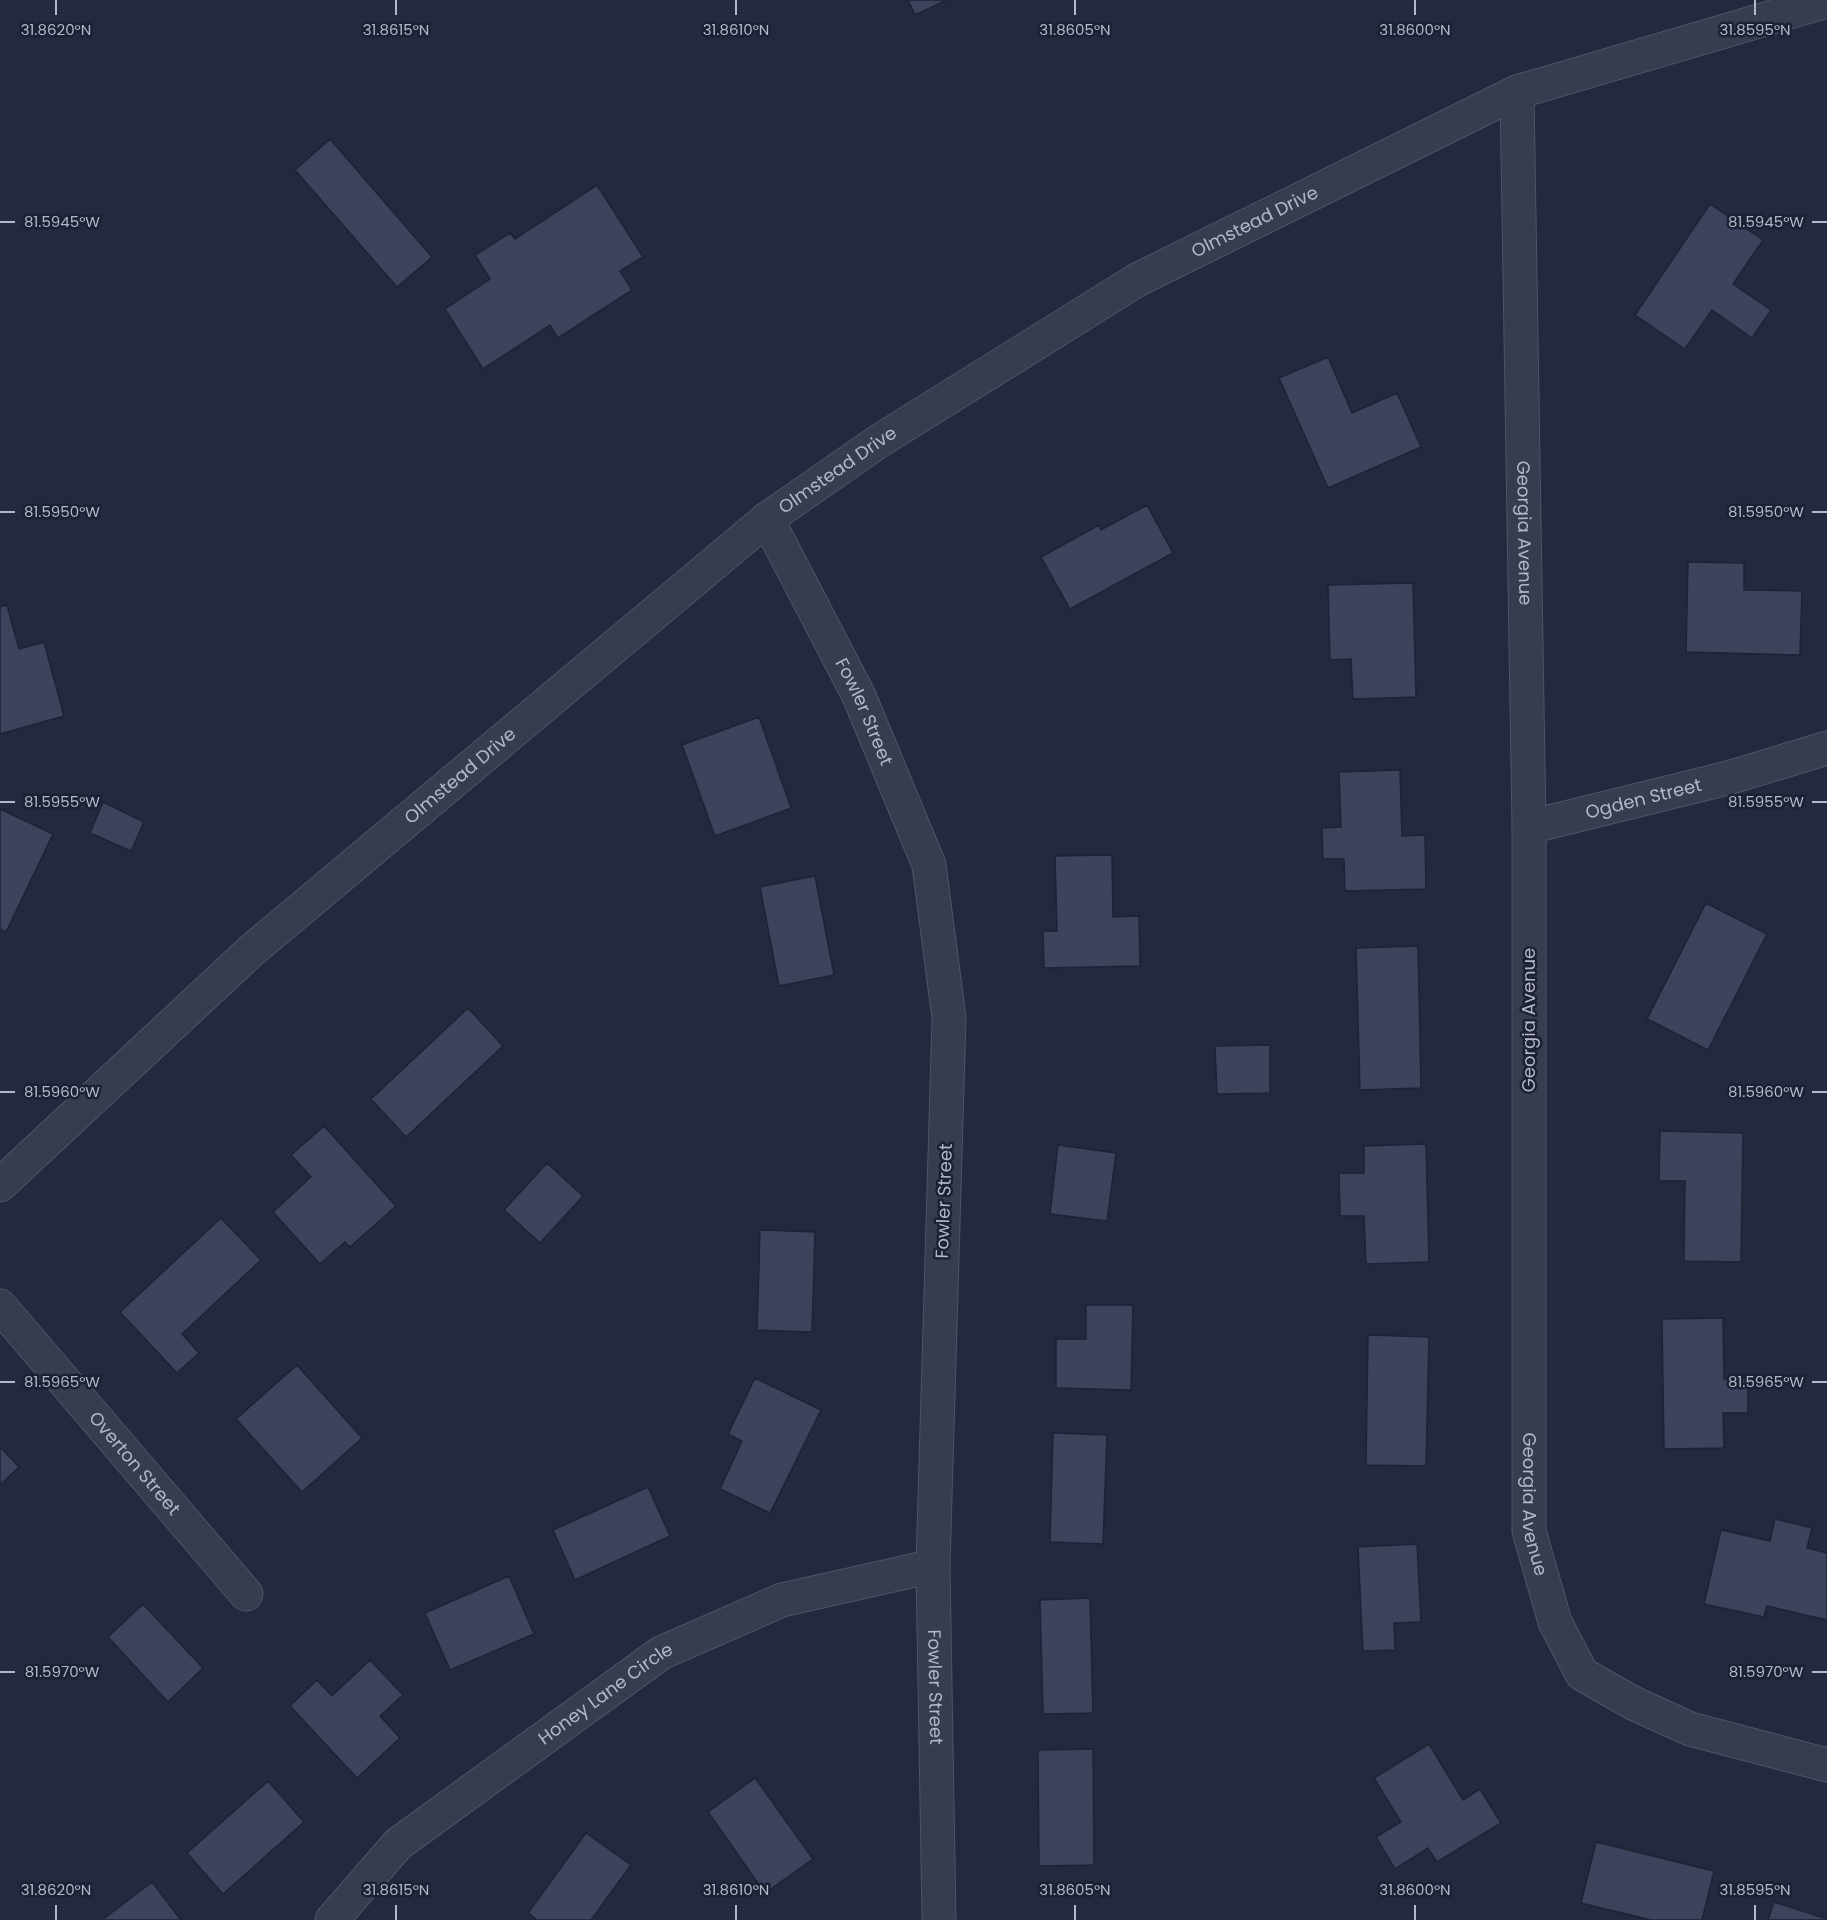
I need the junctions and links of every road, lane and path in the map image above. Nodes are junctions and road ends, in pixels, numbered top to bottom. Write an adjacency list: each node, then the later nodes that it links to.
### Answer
1 (1827, 1): 2 (street, Olmstead Drive)
2 (1516, 92): 3 (street, Olmstead Drive); 5 (street, Georgia Avenue)
3 (767, 519): 6 (street, Olmstead Drive); 8 (street, Fowler Street)
4 (1827, 748): 5 (street, Ogden Street)
5 (1529, 827): 10 (street, Georgia Avenue)
6 (0, 1185)
7 (0, 1306): 9 (street, Overton Street)
8 (933, 1566): 11 (street, Honey Lane Circle); 12 (street, Fowler Street)
9 (246, 1594)
10 (1827, 1765)
11 (332, 1920)
12 (939, 1920)

